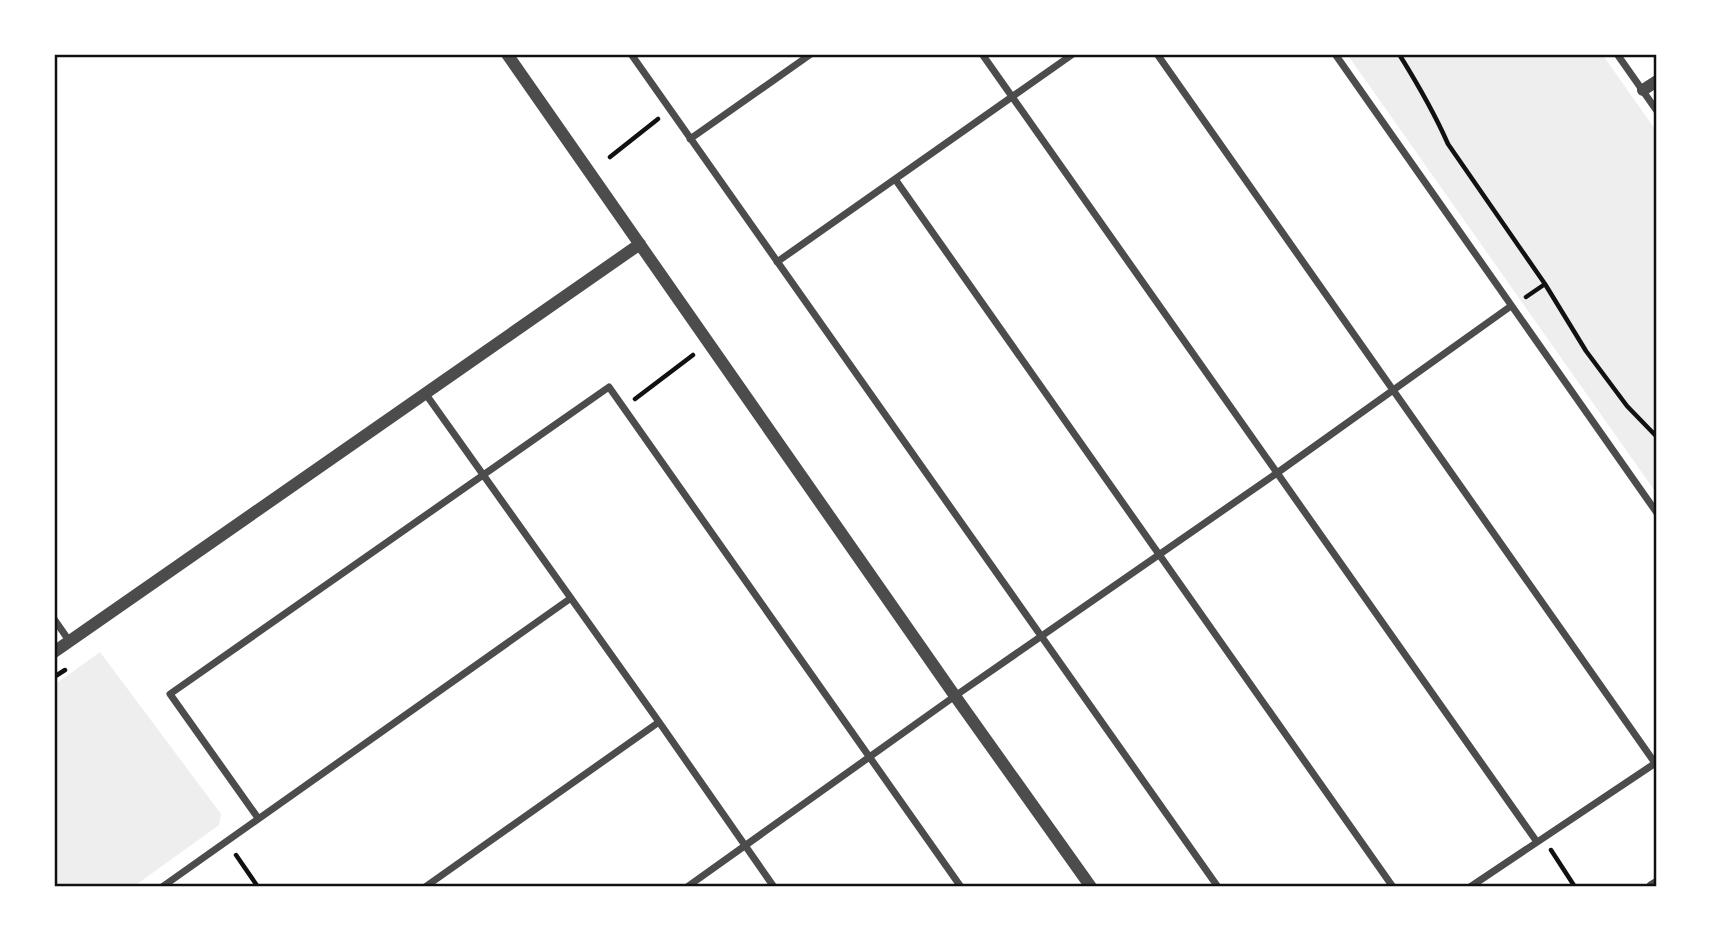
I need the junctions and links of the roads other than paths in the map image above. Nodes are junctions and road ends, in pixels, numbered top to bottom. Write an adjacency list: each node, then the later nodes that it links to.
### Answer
1 (507, 54): 15 (street)
2 (631, 54): 13 (street)
3 (811, 54): 13 (street)
4 (982, 54): 11 (street)
5 (1073, 54): 11 (street)
6 (1157, 54): 18 (street)
7 (1335, 54): 17 (street)
8 (1617, 54): 10 (street)
9 (1657, 81): 10 (street)
10 (1643, 90): 12 (street)
11 (1012, 97): 14 (street); 20 (street)
12 (1657, 111)
13 (690, 139): 16 (street)
14 (895, 179): 16 (street); 23 (street)
15 (640, 244): 19 (street); 29 (street)
16 (777, 262): 26 (street)
17 (1511, 306): 18 (street); 22 (street)
18 (1394, 390): 20 (street); 32 (street)
19 (425, 393): 21 (street); 27 (street)
20 (1277, 473): 23 (street); 34 (street)
21 (484, 474): 24 (street); 31 (street); 33 (street)
22 (1657, 513)
23 (1159, 556): 26 (street); 43 (street)
24 (571, 598): 30 (street); 33 (street)
25 (54, 619): 27 (street)
26 (1042, 636): 29 (street); 42 (street)
27 (70, 642): 28 (street)
28 (54, 652)
29 (956, 696): 31 (street); 41 (street)
30 (659, 722): 35 (street); 37 (street)
31 (870, 757): 35 (street); 40 (street)
32 (1656, 762): 34 (street)
33 (258, 818): 36 (street)
34 (1540, 839): 44 (street)
35 (745, 846): 38 (street); 39 (street)
36 (162, 887)
37 (425, 887)
38 (687, 887)
39 (774, 887)
40 (961, 887)
41 (1091, 887)
42 (1218, 887)
43 (1393, 887)
44 (1470, 887)

